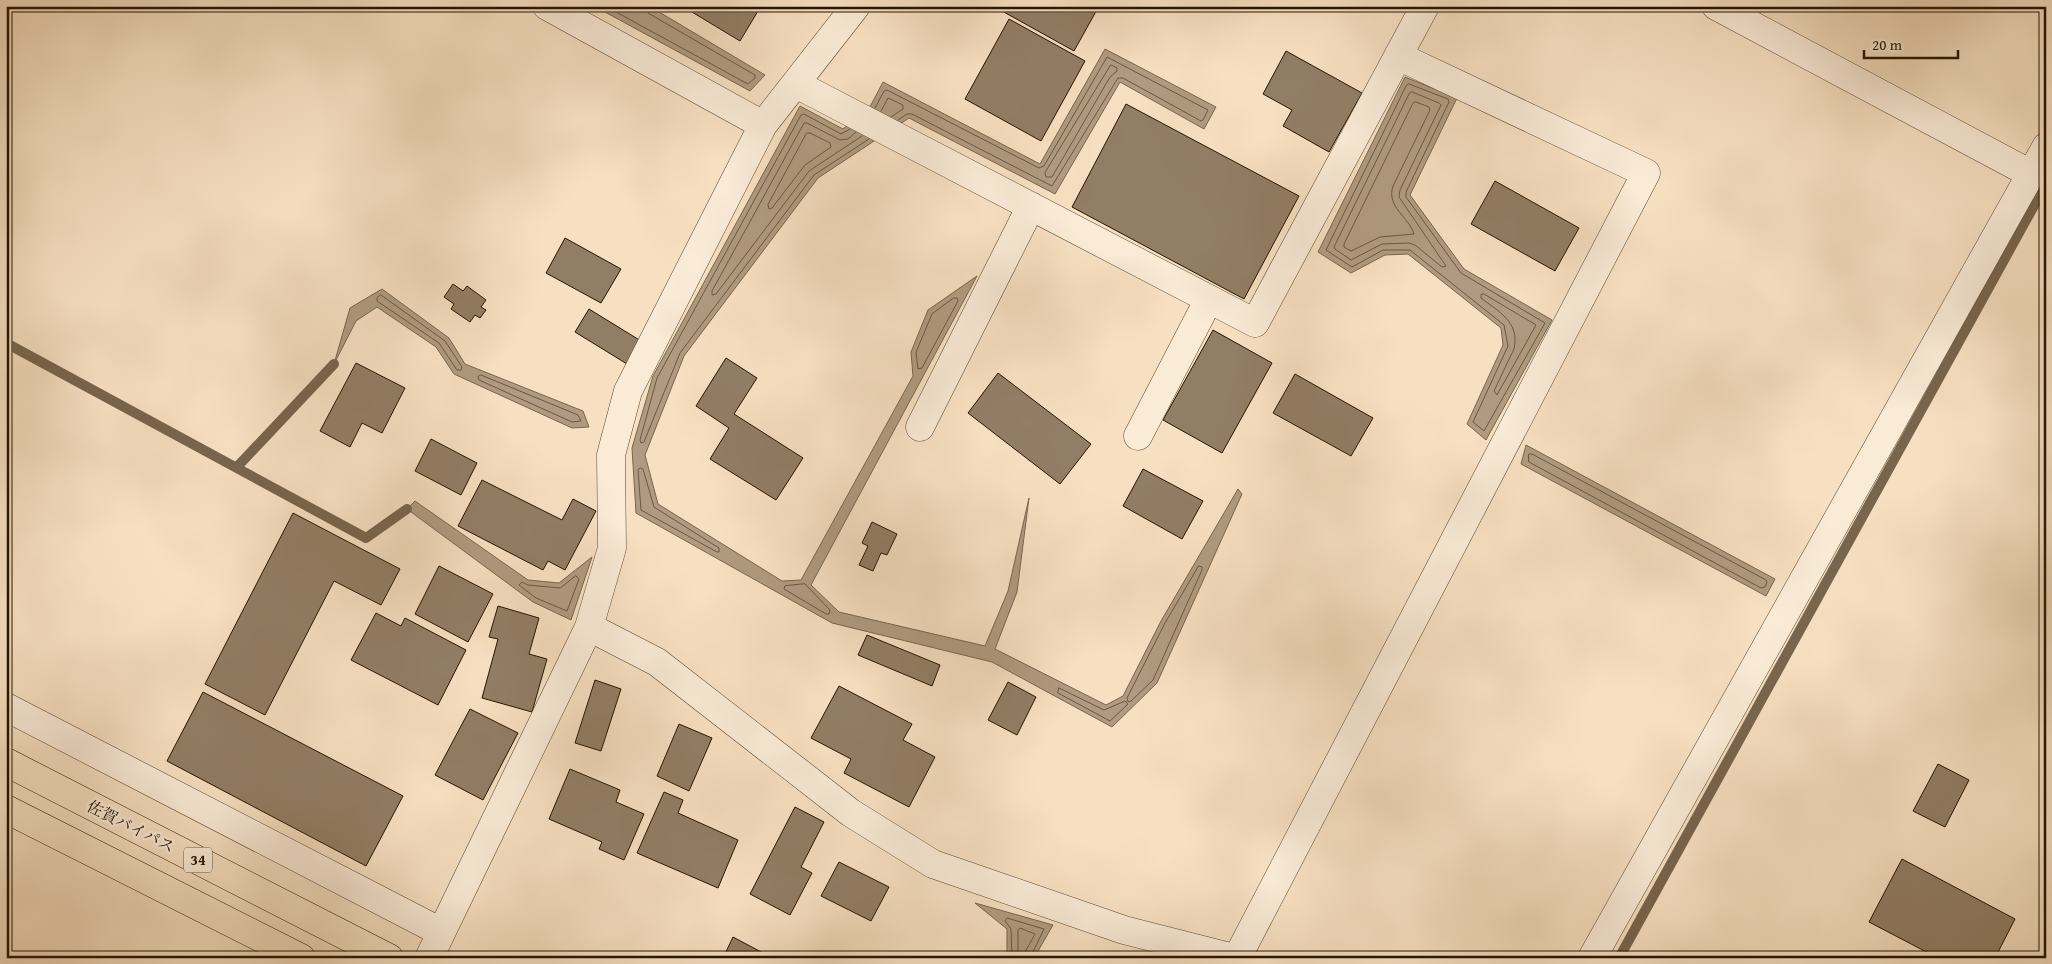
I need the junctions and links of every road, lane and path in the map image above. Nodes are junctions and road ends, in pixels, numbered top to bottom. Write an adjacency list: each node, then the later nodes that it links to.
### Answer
1 (547, 6): 7 (street)
2 (856, 6): 6 (street)
3 (1425, 6): 5 (street)
4 (1716, 6): 9 (street)
5 (1398, 56): 11 (street); 22 (street)
6 (796, 84): 7 (street); 10 (street)
7 (764, 125): 14 (street)
8 (2046, 147): 9 (street)
9 (2031, 174): 23 (street)
10 (1031, 206): 11 (street); 12 (street)
11 (1209, 299): 13 (street)
12 (920, 427)
13 (1138, 436)
14 (589, 627): 18 (street); 22 (street)
15 (6, 707): 18 (street)
16 (6, 762): 20 (highway, 佐賀バイパス / 34)
17 (6, 809): 19 (highway, 34)
18 (441, 932): 21 (street)
19 (301, 958)
20 (389, 958)
21 (429, 958)
22 (1236, 958)
23 (1592, 958)

